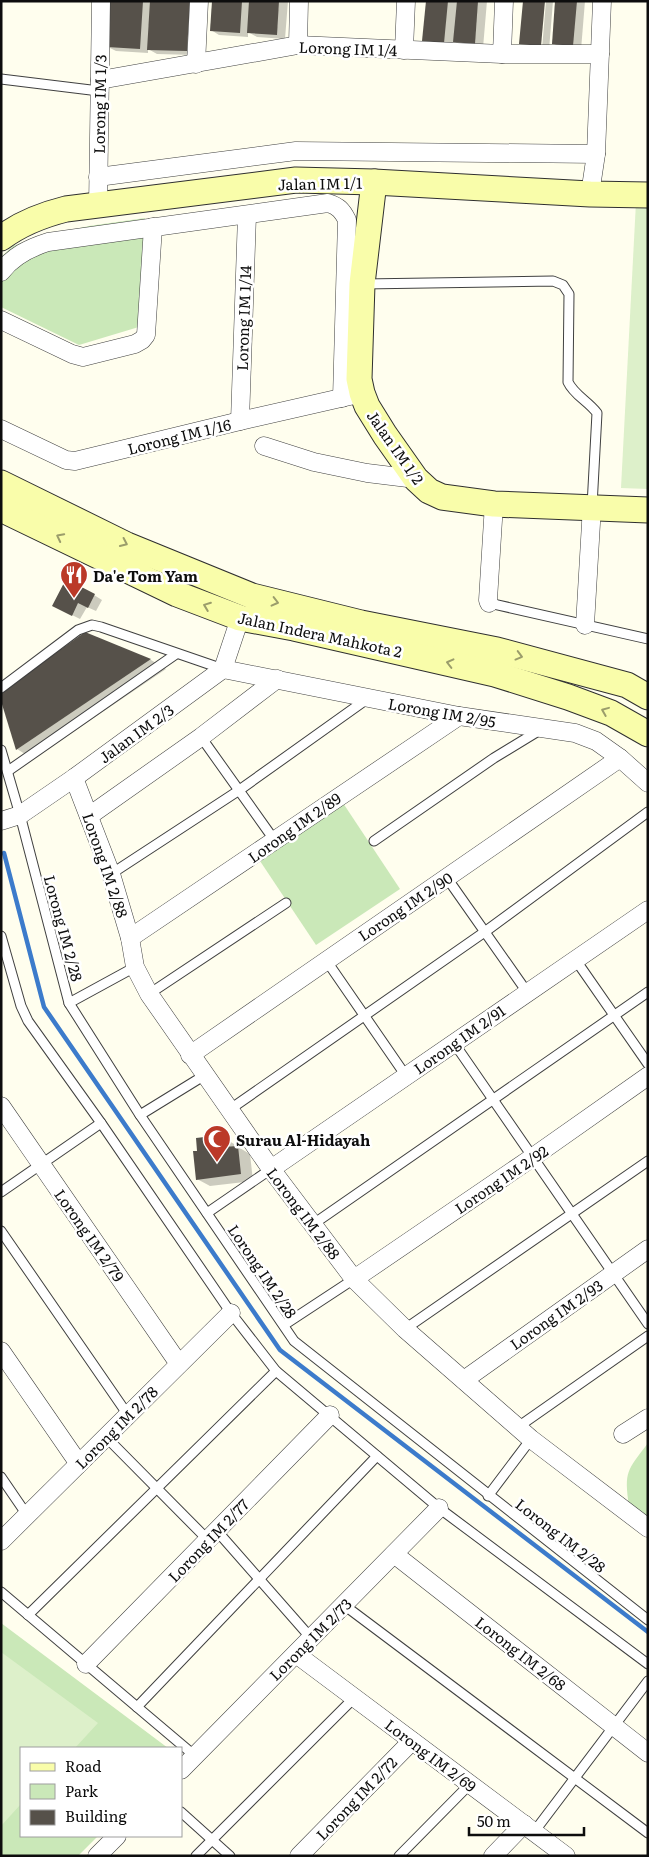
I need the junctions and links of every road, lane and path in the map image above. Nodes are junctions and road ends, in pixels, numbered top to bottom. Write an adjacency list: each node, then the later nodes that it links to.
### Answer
1 (101, 1): 13 (street, Lorong IM 1/3)
2 (199, 1): 11 (street)
3 (299, 1): 7 (street)
4 (406, 1): 8 (street)
5 (504, 1): 9 (street)
6 (602, 1): 10 (street)
7 (298, 45): 8 (street, Lorong IM 1/4); 11 (street, Lorong IM 1/4)
8 (404, 50): 9 (street, Lorong IM 1/4)
9 (502, 54): 10 (street, Lorong IM 1/4)
10 (600, 54): 14 (street)
11 (196, 64): 13 (street, Lorong IM 1/4)
12 (1, 79): 13 (lane)
13 (99, 86): 15 (street, Lorong IM 1/3)
14 (596, 154): 15 (street, Jalan IM 1/1); 17 (street)
15 (98, 177): 19 (street, Lorong IM 1/3)
16 (374, 182): 17 (street, Jalan IM 1/1); 19 (street, Jalan IM 1/1); 24 (street, Jalan IM 1/2)
17 (590, 194): 18 (street, Jalan IM 1/1)
18 (648, 195)
19 (98, 206): 22 (street, Jalan IM 1/1)
20 (246, 215): 21 (street); 26 (street); 27 (street, Lorong IM 1/14)
21 (153, 227): 23 (street); 25 (street)
22 (1, 238)
23 (1, 272)
24 (362, 284): 26 (street, Jalan IM 1/2); 33 (lane)
25 (1, 320)
26 (352, 396): 27 (street, Lorong IM 1/16); 30 (street, Jalan IM 1/2)
27 (240, 421): 28 (street, Lorong IM 1/16)
28 (1, 429)
29 (264, 446): 30 (street)
30 (416, 479): 32 (street, Jalan IM 1/2)
31 (1, 483): 44 (street, Jalan Indera Mahkota 2, one-way to 44)
32 (494, 504): 33 (street, Jalan IM 1/2); 36 (street)
33 (592, 506): 35 (street, Jalan IM 1/2); 38 (street)
34 (1, 508): 37 (street, Jalan Indera Mahkota 2, one-way to 34)
35 (648, 510)
36 (490, 603): 38 (lane)
37 (240, 618): 41 (street); 48 (street, Jalan Indera Mahkota 2, one-way to 37)
38 (585, 625): 39 (lane)
39 (648, 640)
40 (176, 654): 41 (lane); 43 (lane); 52 (lane)
41 (223, 669): 42 (street, Lorong IM 2/95); 53 (street, Jalan IM 2/3)
42 (277, 679): 45 (street, Lorong IM 2/95); 49 (street)
43 (1, 688)
44 (648, 697)
45 (368, 698): 46 (street, Lorong IM 2/95); 55 (lane)
46 (459, 716): 47 (street, Lorong IM 2/95); 60 (street, Lorong IM 2/89)
47 (542, 729): 51 (street, Lorong IM 2/95); 61 (lane)
48 (648, 734)
49 (201, 737): 55 (lane); 58 (street)
50 (1, 750): 52 (lane, Lorong IM 2/28)
51 (620, 758): 54 (street, Lorong IM 2/95); 63 (street, Lorong IM 2/90)
52 (8, 771): 57 (lane, Lorong IM 2/28)
53 (74, 778): 57 (street, Jalan IM 2/3); 58 (street, Lorong IM 2/88)
54 (648, 782)
55 (238, 791): 60 (lane); 62 (lane)
56 (648, 812): 66 (lane)
57 (20, 815): 59 (street, Jalan IM 2/3); 75 (lane, Lorong IM 2/28)
58 (89, 816): 62 (street, Lorong IM 2/88)
59 (1, 821)
60 (275, 841): 68 (street, Lorong IM 2/89)
61 (374, 841)
62 (111, 874): 68 (street, Lorong IM 2/88)
63 (447, 878): 66 (lane); 70 (street, Lorong IM 2/90)
64 (286, 903): 74 (lane)
65 (648, 910): 69 (street, Lorong IM 2/91)
66 (486, 931): 72 (lane); 76 (lane)
67 (1, 936): 88 (lane)
68 (130, 938): 71 (street, Lorong IM 2/88)
69 (575, 959): 72 (street, Lorong IM 2/91); 77 (lane)
70 (326, 960): 76 (lane); 79 (street, Lorong IM 2/90)
71 (135, 967): 74 (street, Lorong IM 2/88); 75 (lane)
72 (527, 992): 78 (street, Lorong IM 2/91)
73 (648, 992): 77 (lane)
74 (149, 994): 79 (street, Lorong IM 2/88)
75 (69, 1003): 87 (lane, Lorong IM 2/28)
76 (364, 1015): 82 (lane); 86 (lane)
77 (614, 1016): 80 (lane); 84 (lane)
78 (454, 1043): 82 (street, Lorong IM 2/91); 84 (lane)
79 (190, 1055): 81 (street, Lorong IM 2/88)
80 (648, 1064)
81 (205, 1075): 86 (street, Lorong IM 2/88); 87 (lane)
82 (406, 1076): 92 (street, Lorong IM 2/91)
83 (648, 1076): 89 (street, Lorong IM 2/92)
84 (493, 1099): 89 (lane); 96 (lane)
85 (1, 1106): 91 (street, Lorong IM 2/79)
86 (229, 1110): 92 (street, Lorong IM 2/88)
87 (140, 1115): 94 (lane, Lorong IM 2/28)
88 (101, 1123): 91 (lane); 101 (lane)
89 (534, 1157): 95 (lane); 100 (street, Lorong IM 2/92)
90 (648, 1161): 95 (lane)
91 (41, 1164): 93 (lane); 107 (street, Lorong IM 2/79)
92 (270, 1169): 94 (lane); 96 (street, Lorong IM 2/88)
93 (1, 1192)
94 (207, 1213): 103 (lane, Lorong IM 2/28)
95 (572, 1213): 99 (lane); 104 (lane)
96 (312, 1225): 100 (street, Lorong IM 2/88)
97 (1, 1231): 110 (lane)
98 (648, 1249): 99 (street, Lorong IM 2/93)
99 (614, 1273): 102 (lane); 109 (street, Lorong IM 2/93)
100 (354, 1279): 103 (lane); 104 (street, Lorong IM 2/88)
101 (231, 1313): 107 (street, Lorong IM 2/78); 108 (lane)
102 (648, 1324)
103 (284, 1325): 120 (lane, Lorong IM 2/28)
104 (405, 1329): 109 (street, Lorong IM 2/88)
105 (648, 1336): 113 (lane)
106 (1, 1351): 117 (street)
107 (179, 1364): 110 (street, Lorong IM 2/78)
108 (276, 1371): 111 (lane); 119 (lane)
109 (464, 1380): 113 (street, Lorong IM 2/88)
110 (128, 1415): 115 (street, Lorong IM 2/78)
111 (330, 1416): 116 (lane); 124 (street, Lorong IM 2/77)
112 (648, 1418): 114 (street)
113 (525, 1433): 120 (lane); 123 (street, Lorong IM 2/88)
114 (623, 1434)
115 (106, 1437): 117 (street, Lorong IM 2/78); 119 (lane)
116 (377, 1456): 121 (lane); 127 (lane)
117 (79, 1464): 122 (street, Lorong IM 2/78)
118 (1, 1477): 122 (lane)
119 (157, 1488): 124 (lane); 130 (lane)
120 (488, 1496): 131 (lane, Lorong IM 2/28)
121 (439, 1508): 126 (street, Lorong IM 2/73); 135 (lane)
122 (28, 1515): 125 (street, Lorong IM 2/78)
123 (648, 1528)
124 (212, 1535): 127 (lane); 134 (street, Lorong IM 2/77)
125 (1, 1541)
126 (394, 1554): 129 (street, Lorong IM 2/73); 139 (street, Lorong IM 2/68)
127 (259, 1579): 132 (lane); 138 (lane)
128 (1, 1592): 130 (lane)
129 (344, 1605): 132 (street, Lorong IM 2/73); 144 (lane)
130 (28, 1615): 134 (lane)
131 (648, 1620)
132 (311, 1638): 133 (street, Lorong IM 2/73)
133 (296, 1654): 137 (street, Lorong IM 2/69); 142 (street, Lorong IM 2/73)
134 (86, 1664): 138 (lane)
135 (648, 1664)
136 (648, 1681): 139 (lane)
137 (354, 1698): 140 (street, Lorong IM 2/69); 150 (lane)
138 (137, 1707): 142 (lane)
139 (614, 1726): 141 (street, Lorong IM 2/68); 144 (lane)
140 (412, 1741): 145 (street, Lorong IM 2/69); 154 (street, Lorong IM 2/72)
141 (648, 1753)
142 (195, 1756): 143 (street, Lorong IM 2/73)
143 (182, 1769)
144 (575, 1778): 147 (lane); 148 (lane)
145 (470, 1784): 147 (street, Lorong IM 2/69); 155 (lane)
146 (182, 1813): 150 (lane)
147 (529, 1828): 156 (street); 157 (street, Lorong IM 2/69)
148 (648, 1833)
149 (116, 1837): 151 (street)
150 (212, 1840): 152 (lane); 153 (lane)
151 (97, 1856)
152 (196, 1856)
153 (230, 1856)
154 (299, 1856)
155 (398, 1856)
156 (492, 1856)
157 (566, 1856)

